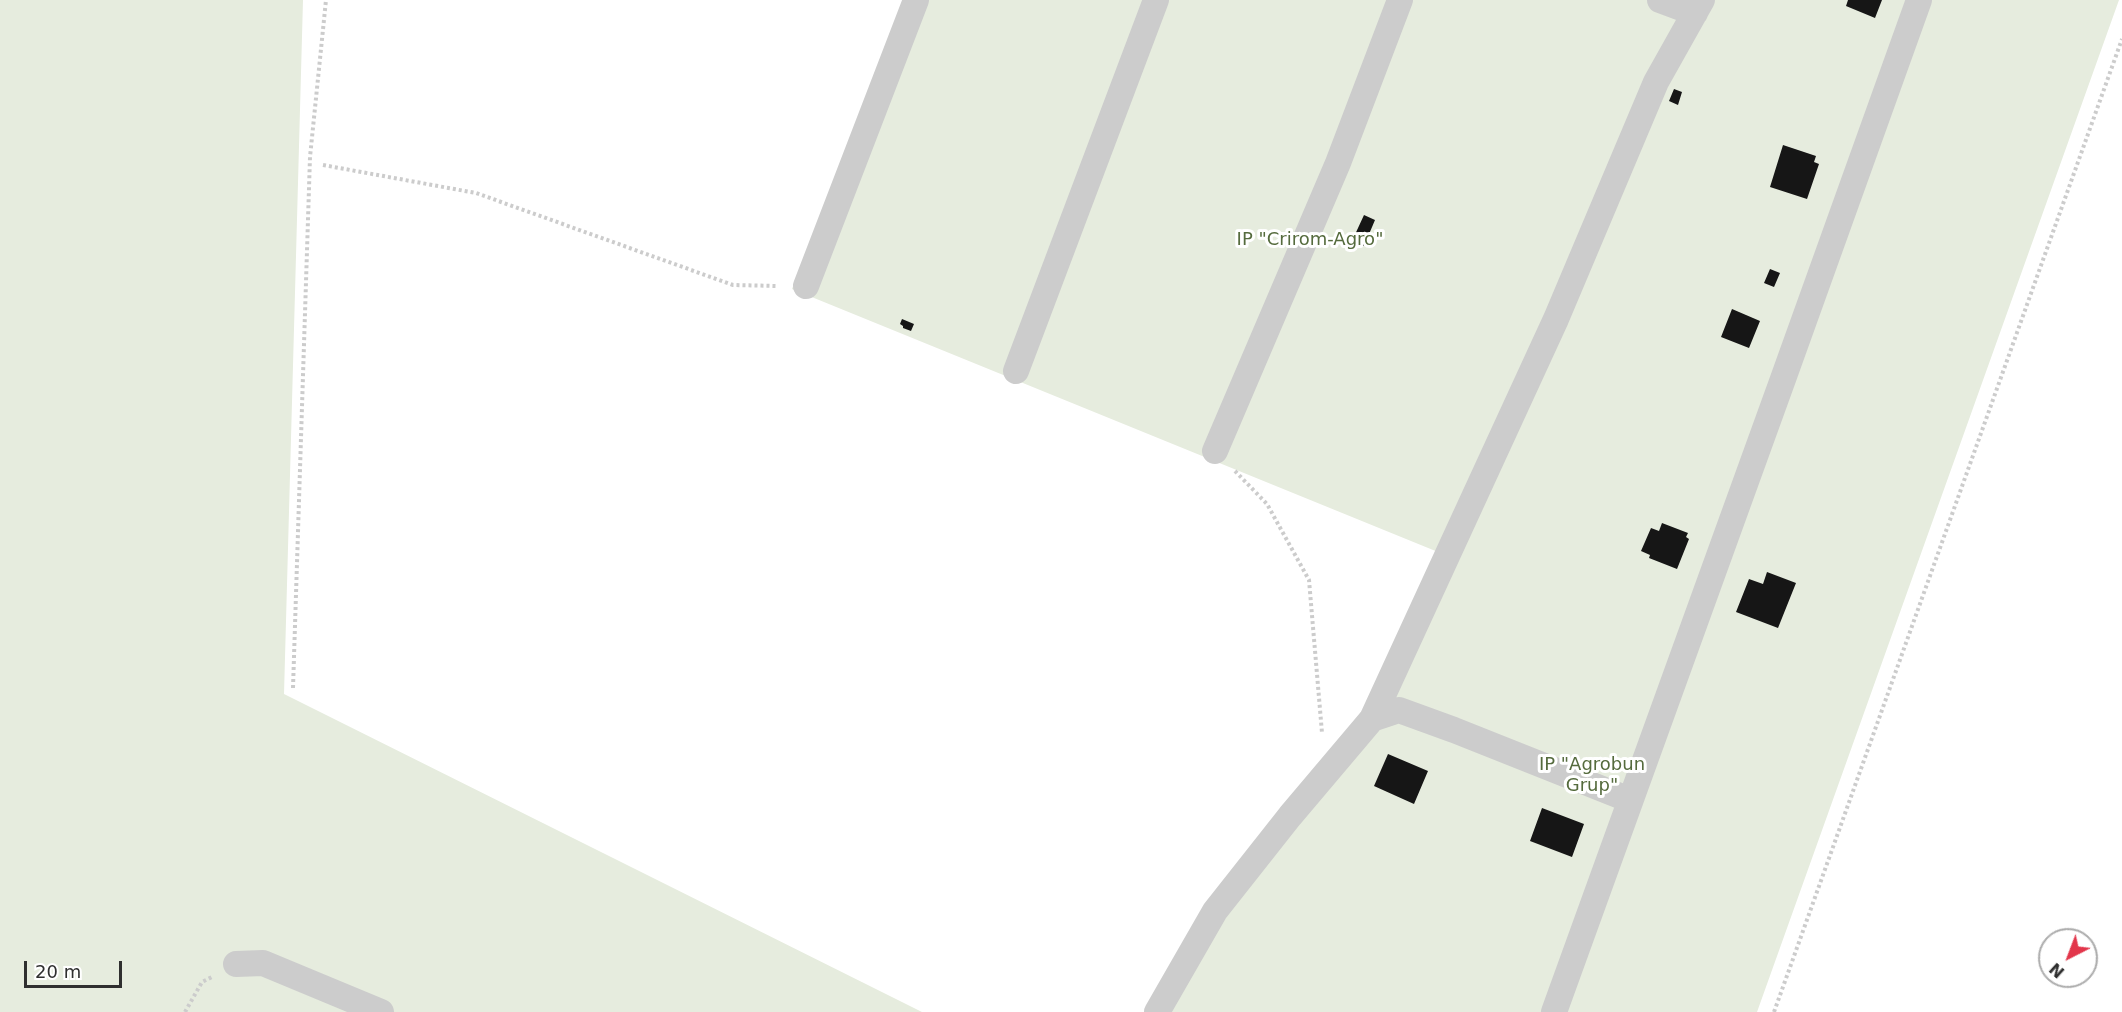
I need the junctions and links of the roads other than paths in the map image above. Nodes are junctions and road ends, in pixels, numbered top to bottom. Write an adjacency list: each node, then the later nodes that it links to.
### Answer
1 (916, 0): 7 (street)
2 (1156, 0): 8 (street)
3 (1400, 0): 9 (street)
4 (1660, 0): 6 (street)
5 (1918, 0): 11 (street)
6 (1698, 6): 10 (street)
7 (806, 286)
8 (1016, 371)
9 (1215, 451)
10 (1372, 719): 11 (street); 14 (street)
11 (1630, 800): 15 (street)
12 (236, 964): 13 (street)
13 (381, 1012)
14 (1157, 1012)
15 (1554, 1012)

